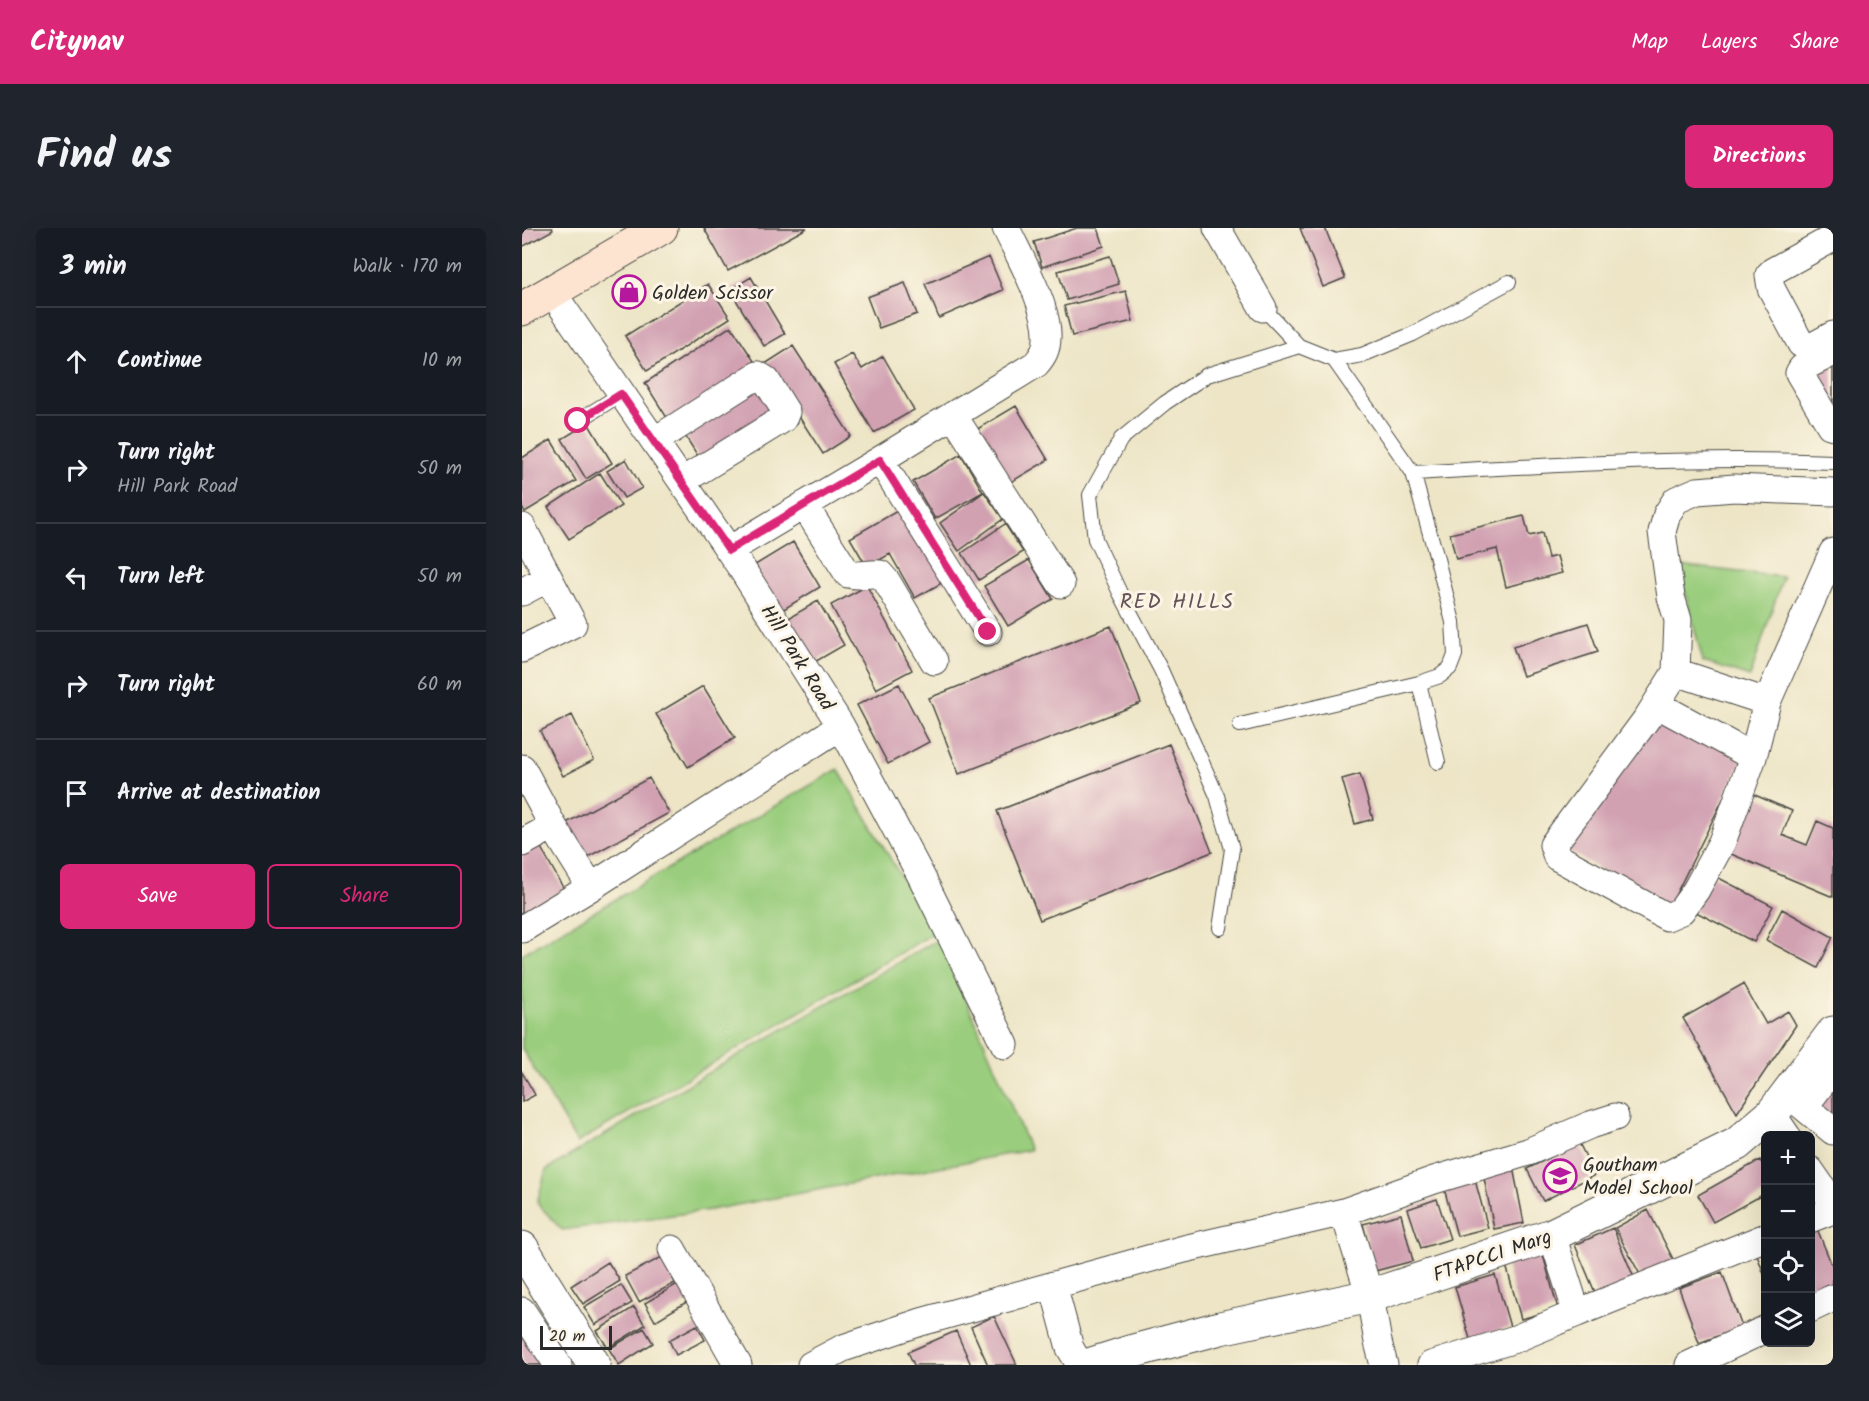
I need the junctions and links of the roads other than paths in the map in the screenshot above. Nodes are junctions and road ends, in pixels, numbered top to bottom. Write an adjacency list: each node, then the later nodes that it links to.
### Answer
1 (661, 228): 6 (main road)
2 (1006, 228): 13 (street)
3 (1216, 228): 7 (street)
4 (1833, 238): 9 (street)
5 (1509, 282): 11 (lane)
6 (552, 292): 8 (main road); 12 (street, Hill Park Road)
7 (1263, 308): 10 (lane)
8 (522, 309)
9 (1831, 345): 15 (street)
10 (1299, 346): 11 (lane); 44 (lane)
11 (1334, 360): 19 (lane)
12 (621, 394): 14 (lane); 16 (street, Hill Park Road)
13 (953, 415): 17 (street); 27 (street)
14 (578, 421)
15 (1833, 426)
16 (662, 436): 20 (street, Hill Park Road); 20 (street)
17 (880, 460): 22 (street); 29 (street)
18 (1833, 462): 19 (lane)
19 (1413, 473): 33 (lane)
20 (689, 478): 24 (street, Hill Park Road)
21 (1833, 492): 32 (street)
22 (804, 505): 24 (street); 31 (street)
23 (524, 537): 26 (street)
24 (729, 550): 37 (street, Hill Park Road)
25 (1833, 552): 34 (street)
26 (548, 578): 28 (street); 30 (street)
27 (1061, 584)
28 (522, 592)
29 (988, 632)
30 (522, 650)
31 (934, 661)
32 (1676, 672): 34 (street); 35 (street)
33 (1419, 683): 36 (lane); 39 (lane)
34 (1767, 702): 38 (street)
35 (1656, 704): 38 (street); 38 (street)
36 (1240, 725)
37 (841, 726): 43 (street); 47 (street, Hill Park Road)
38 (1753, 757)
39 (1438, 762)
40 (522, 768): 41 (street)
41 (553, 826): 42 (street); 43 (street)
42 (522, 843)
43 (591, 887): 45 (street)
44 (1220, 928)
45 (522, 929)
46 (1833, 1032): 49 (street, FTAPCCI Marg)
47 (1005, 1045)
48 (1833, 1069): 49 (street)
49 (1787, 1112): 51 (street); 57 (street, FTAPCCI Marg)
50 (1615, 1117): 55 (street)
51 (1833, 1131)
52 (1815, 1177): 53 (street)
53 (1833, 1203)
54 (1833, 1210): 56 (street)
55 (1344, 1212): 61 (street); 62 (street)
56 (1815, 1217)
57 (1552, 1235): 62 (street, FTAPCCI Marg); 66 (street)
58 (1761, 1239): 66 (street)
59 (522, 1248): 69 (street)
60 (672, 1249): 70 (street)
61 (1053, 1285): 71 (street); 72 (street)
62 (1370, 1296): 73 (street, FTAPCCI Marg); 74 (street)
63 (1833, 1298): 64 (street)
64 (1815, 1307)
65 (522, 1311): 68 (street)
66 (1577, 1313): 75 (street)
67 (1761, 1331): 76 (street)
68 (558, 1365)
69 (594, 1365)
70 (738, 1365)
71 (812, 1365)
72 (1080, 1365)
73 (1089, 1365)
74 (1384, 1365)
75 (1431, 1365)
76 (1689, 1365)

